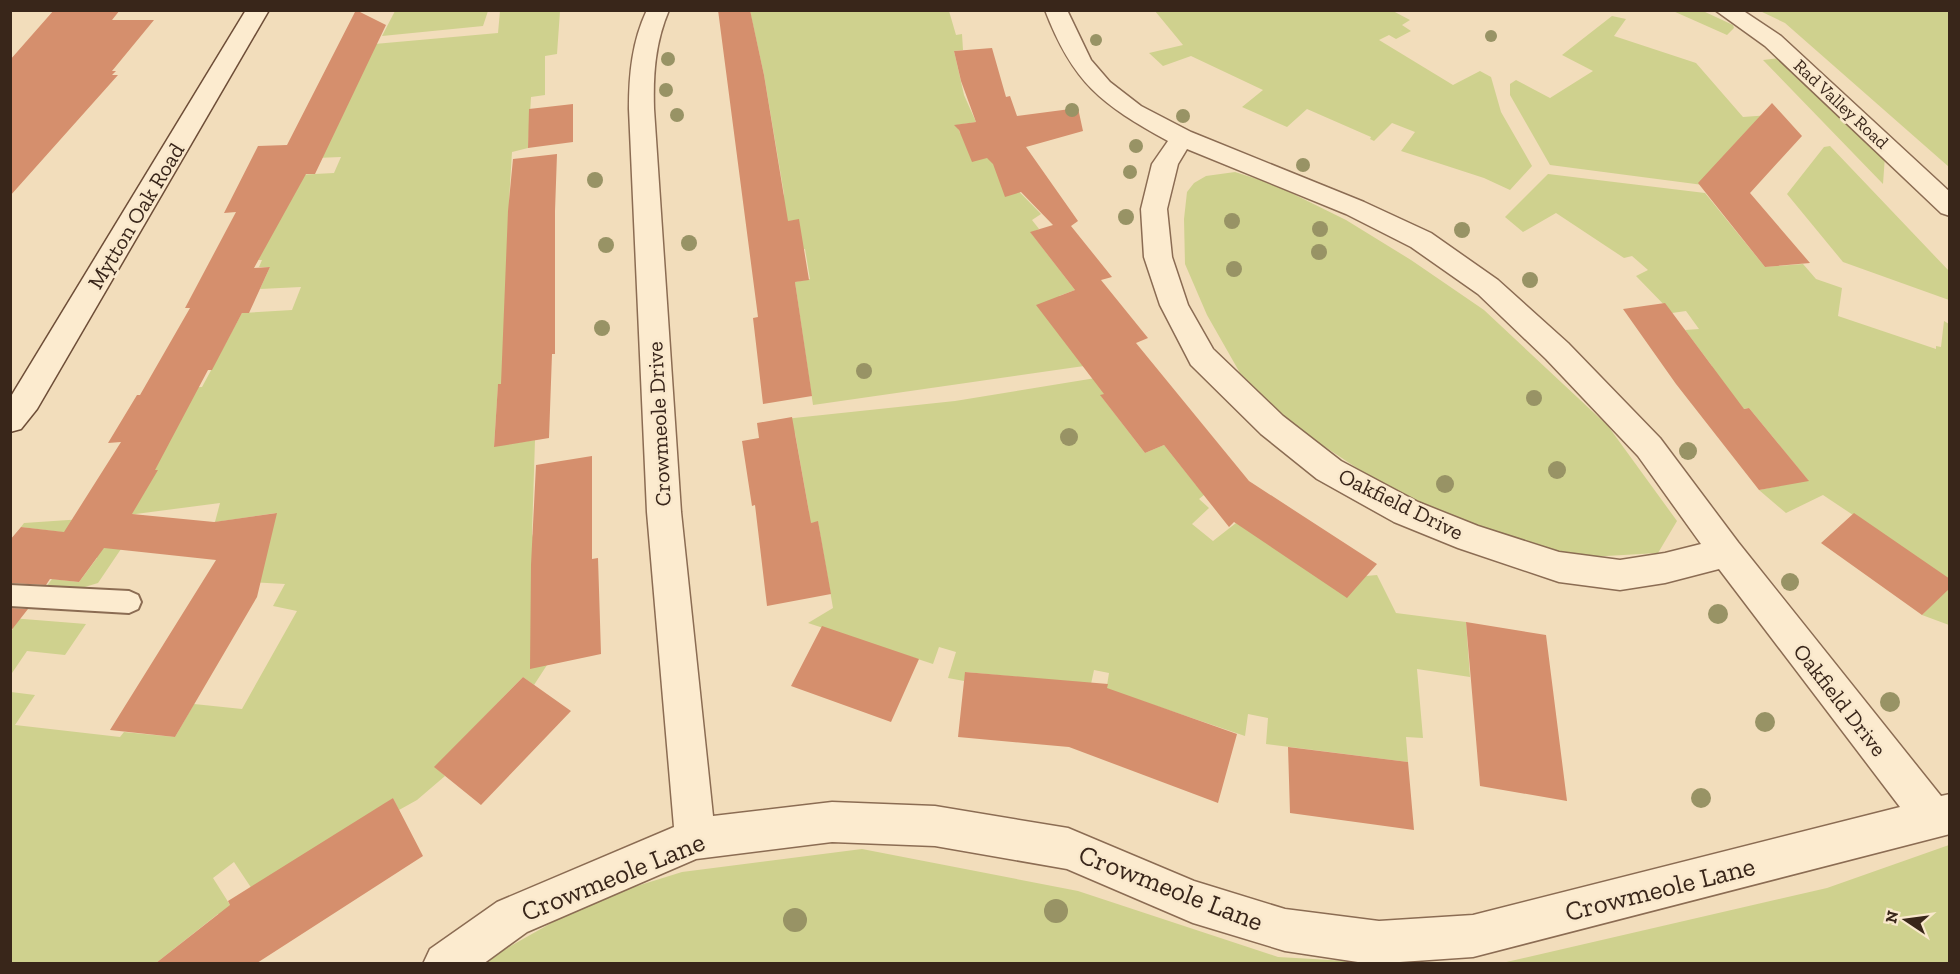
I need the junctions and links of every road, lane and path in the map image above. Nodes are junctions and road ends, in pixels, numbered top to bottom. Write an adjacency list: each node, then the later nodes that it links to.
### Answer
1 (258, 10): 7 (street, Mytton Oak Road)
2 (658, 10): 12 (street, Crowmeole Drive)
3 (1056, 10): 5 (street, Oakfield Drive)
4 (1726, 10): 6 (street, Rad Valley Road)
5 (1182, 138): 8 (street, Oakfield Drive); 8 (street, Oakfield Drive)
6 (1950, 207)
7 (16, 407)
8 (1726, 552): 11 (street, Oakfield Drive)
9 (10, 596): 10 (lane)
10 (129, 602)
11 (1941, 816): 12 (street, Crowmeole Lane)
12 (695, 839): 13 (street, Crowmeole Lane)
13 (445, 963)

